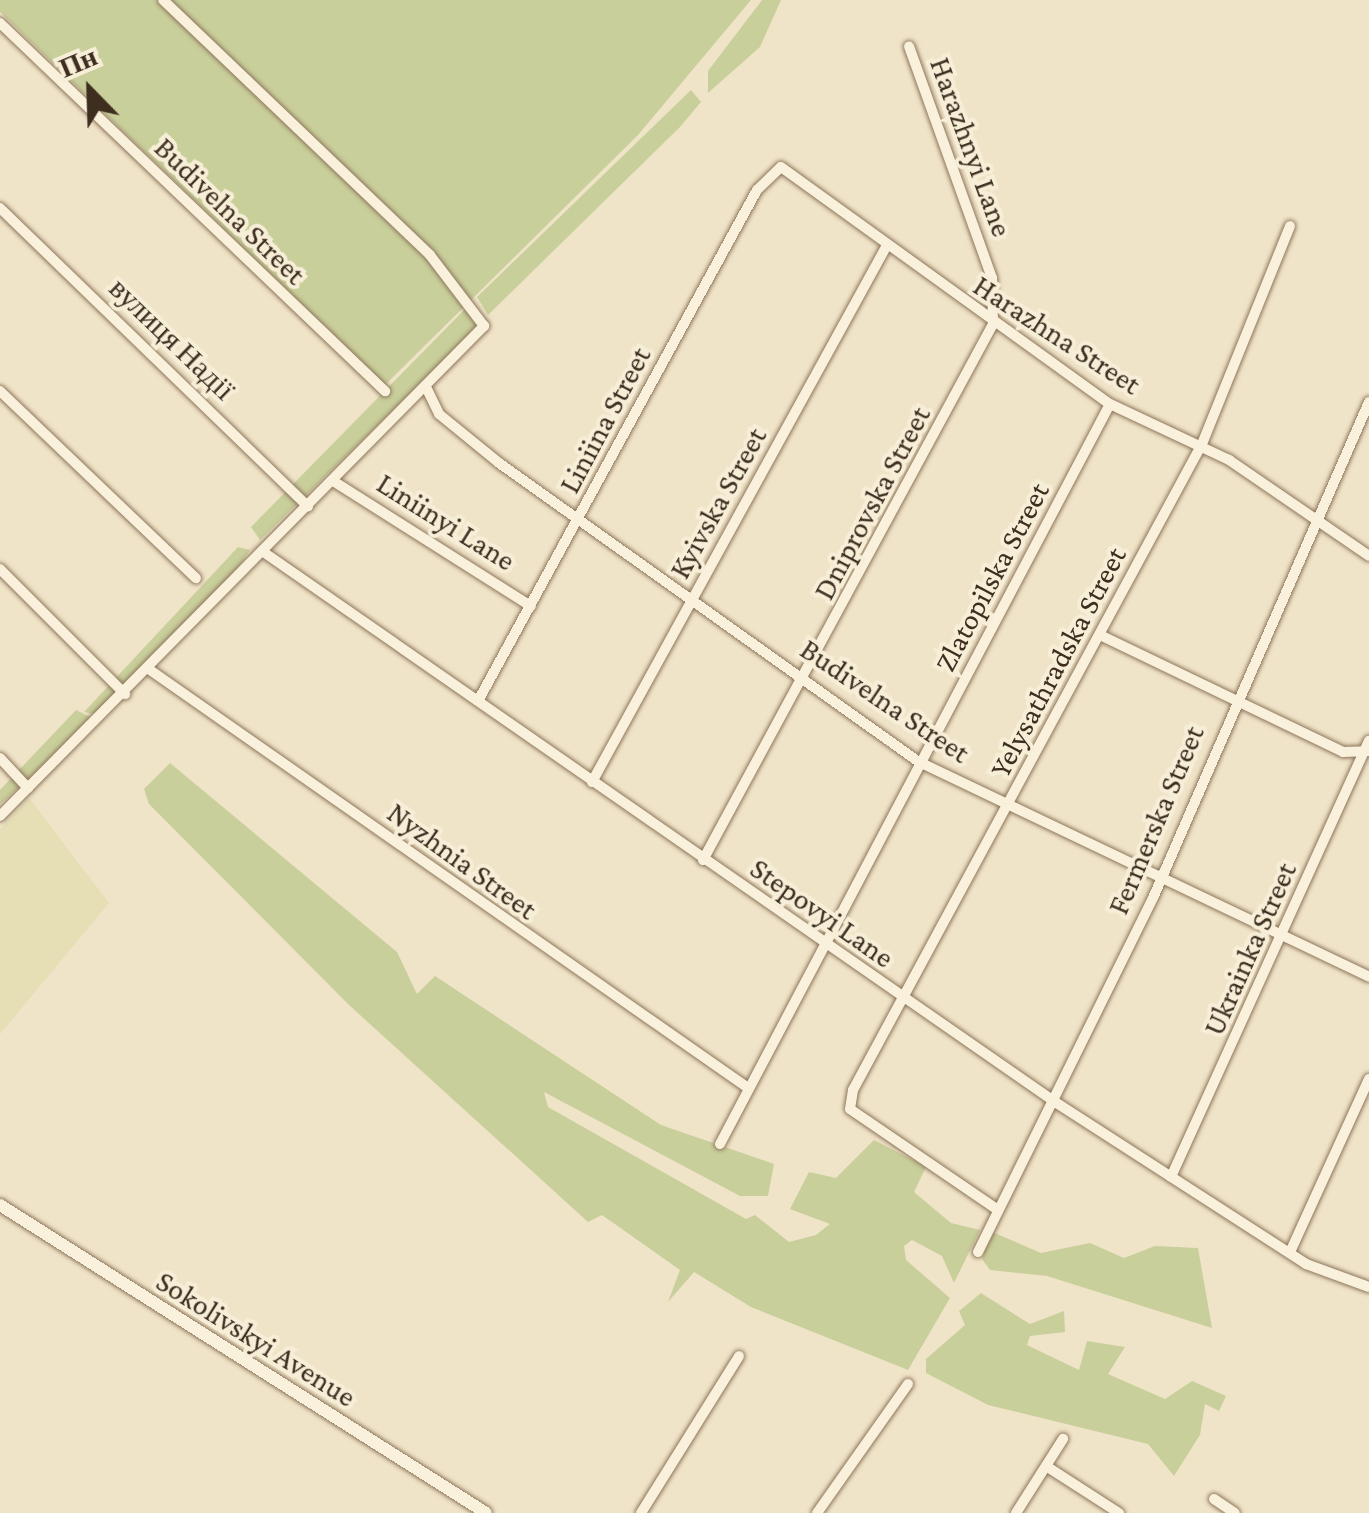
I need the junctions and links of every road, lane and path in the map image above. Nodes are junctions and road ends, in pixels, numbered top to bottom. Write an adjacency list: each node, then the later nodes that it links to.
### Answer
1 (163, 0): 9 (street)
2 (0, 23): 10 (street, Budivelna Street)
3 (909, 46): 8 (street, Harazhnyi Lane)
4 (781, 168): 7 (street, Harazhna Street); 17 (street, Liniina Street)
5 (0, 208): 16 (street, вулиця Надії)
6 (1290, 226): 14 (street, Yelysathradska Street)
7 (886, 246): 8 (street, Harazhna Street); 23 (street, Kyivska Street)
8 (994, 324): 13 (street, Harazhna Street); 27 (street, Dniprovska Street)
9 (426, 386): 15 (street); 17 (street, Budivelna Street)
10 (385, 390)
11 (0, 391): 22 (street)
12 (1369, 402): 18 (street, Fermerska Street)
13 (1110, 404): 14 (street, Harazhna Street); 34 (street, Zlatopilska Street)
14 (1202, 444): 18 (street, Harazhna Street); 25 (street, Yelysathradska Street)
15 (333, 481): 16 (street); 24 (street, Liniinyi Lane)
16 (308, 506): 19 (street)
17 (579, 520): 23 (street, Budivelna Street); 24 (street, Liniina Street)
18 (1317, 522): 20 (street, Harazhna Street); 30 (street, Fermerska Street)
19 (262, 551): 26 (street); 29 (street, Stepovyi Lane)
20 (1369, 556)
21 (0, 569): 28 (street)
22 (196, 578)
23 (693, 600): 27 (street, Budivelna Street); 35 (street, Kyivska Street)
24 (532, 606): 29 (street, Liniina Street)
25 (1100, 635): 30 (street); 37 (street, Yelysathradska Street)
26 (150, 670): 28 (street); 46 (street, Nyzhnia Street)
27 (806, 679): 34 (street, Budivelna Street); 39 (street, Dniprovska Street)
28 (125, 694): 36 (street)
29 (478, 701): 35 (street, Stepovyi Lane)
30 (1235, 702): 32 (street); 40 (street, Fermerska Street)
31 (1369, 740): 32 (street, Ukrainka Street)
32 (1366, 752): 41 (street, Ukrainka Street)
33 (0, 758): 36 (street)
34 (919, 762): 37 (street, Budivelna Street); 42 (street, Zlatopilska Street)
35 (592, 782): 39 (street, Stepovyi Lane)
36 (28, 788): 38 (street)
37 (1010, 810): 40 (street, Budivelna Street); 44 (street, Yelysathradska Street)
38 (0, 816)
39 (703, 860): 42 (street, Stepovyi Lane)
40 (1154, 879): 41 (street, Budivelna Street); 47 (street, Fermerska Street)
41 (1280, 935): 43 (street, Budivelna Street); 49 (street, Ukrainka Street)
42 (822, 947): 44 (street, Stepovyi Lane); 46 (street, Zlatopilska Street)
43 (1369, 977)
44 (900, 999): 47 (street, Stepovyi Lane); 51 (street, Yelysathradska Street)
45 (1369, 1079): 52 (street)
46 (748, 1088): 48 (street, Zlatopilska Street)
47 (1055, 1102): 49 (street, Stepovyi Lane); 51 (street, Fermerska Street)
48 (720, 1144)
49 (1171, 1177): 52 (street, Stepovyi Lane)
50 (0, 1205): 60 (street, Sokolivskyi Avenue)
51 (998, 1210): 53 (street, Fermerska Street)
52 (1291, 1250): 54 (street, Stepovyi Lane)
53 (978, 1252)
54 (1369, 1287)
55 (740, 1356): 61 (street)
56 (908, 1384): 62 (street)
57 (1063, 1439): 58 (street)
58 (1046, 1466): 63 (street); 64 (street)
59 (1214, 1498): 65 (street)
60 (486, 1513)
61 (641, 1513)
62 (817, 1513)
63 (1016, 1513)
64 (1119, 1513)
65 (1235, 1513)

